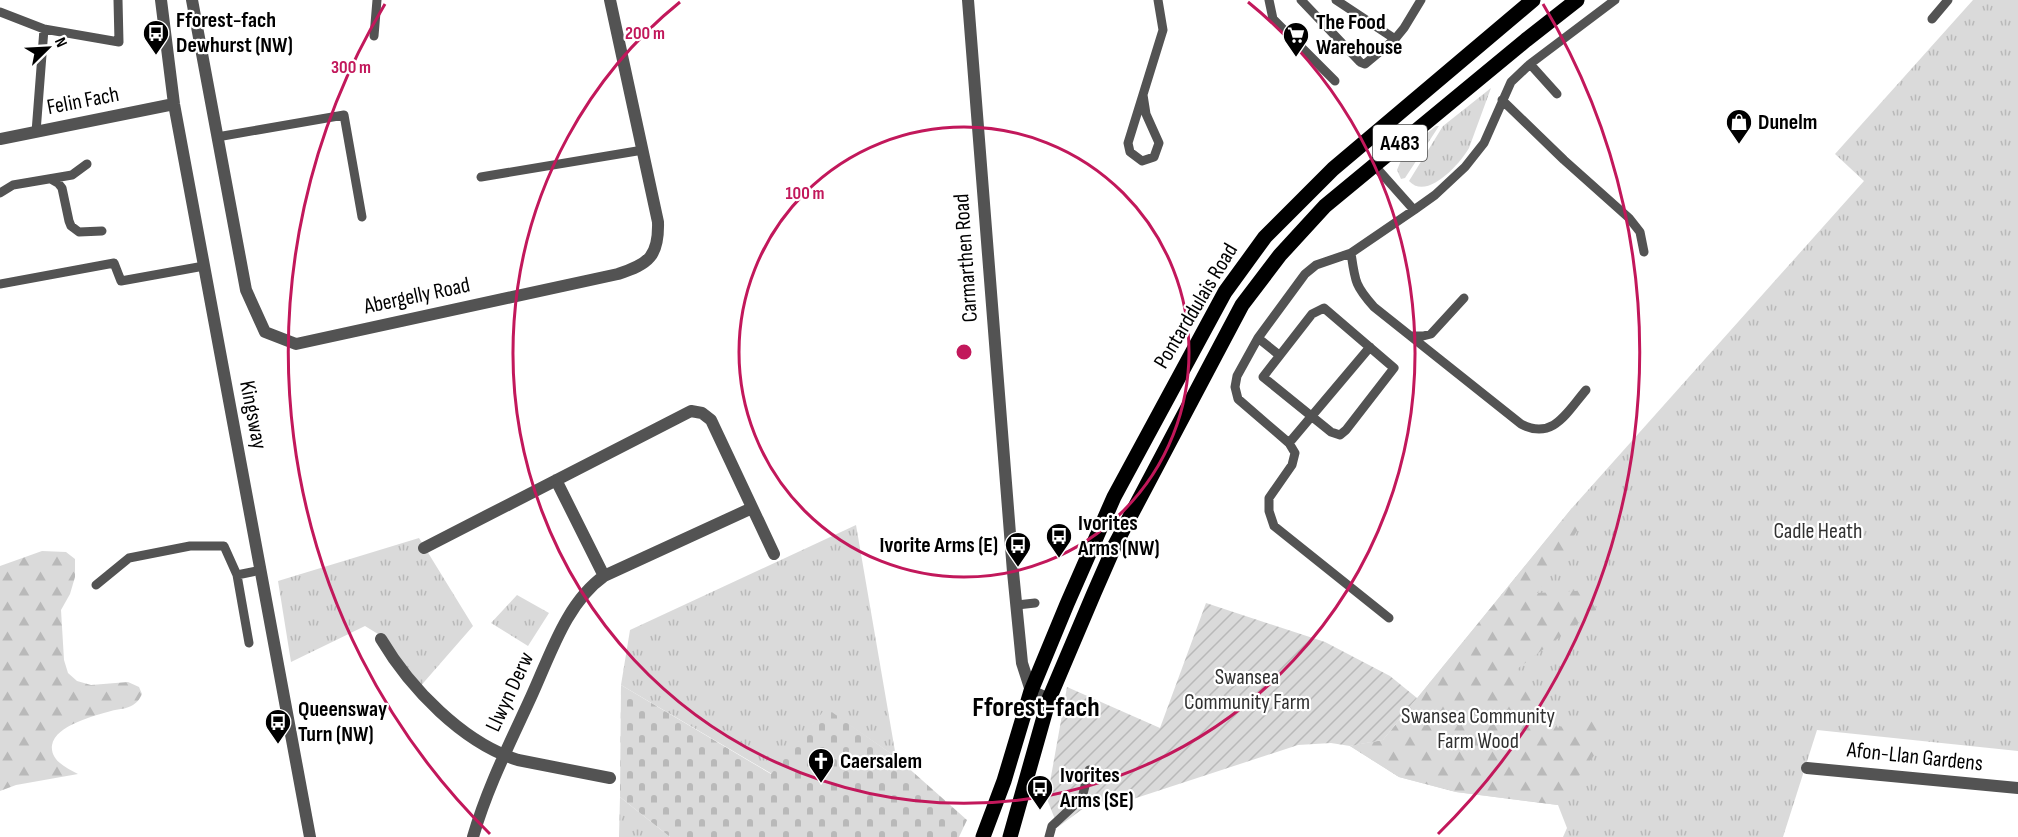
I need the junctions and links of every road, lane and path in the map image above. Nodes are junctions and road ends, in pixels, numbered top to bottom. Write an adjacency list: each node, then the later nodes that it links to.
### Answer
1 (118, 0): 20 (lane)
2 (161, 0): 28 (street, Kingsway)
3 (192, 0): 30 (street, Abergelly Road)
4 (376, 0): 21 (lane)
5 (610, 0): 32 (street, Abergelly Road)
6 (968, 0): 62 (street, Carmarthen Road)
7 (1158, 0): 26 (lane)
8 (1269, 0): 24 (lane)
9 (1301, 0): 22 (lane)
10 (1336, 0): 22 (lane)
11 (1421, 0): 22 (lane)
12 (1526, 0): 19 (lane)
13 (1533, 0): 19 (main road, Pontarddulais Road / A483)
14 (1578, 0): 34 (main road, Pontarddulais Road / A483)
15 (1615, 0): 23 (lane)
16 (1948, 0): 18 (lane)
17 (0, 12): 20 (lane)
18 (1932, 19)
19 (1506, 23): 66 (main road, Pontarddulais Road / A483)
20 (44, 29): 29 (lane)
21 (374, 36)
22 (1395, 39)
23 (1530, 64): 25 (lane); 27 (lane)
24 (1335, 81)
25 (1557, 94)
26 (1143, 95): 26 (lane)
27 (1502, 100): 38 (lane); 41 (lane)
28 (174, 104): 29 (street, Felin Fach); 43 (street, Kingsway)
29 (36, 132): 31 (street, Felin Fach)
30 (217, 137): 32 (street, Abergelly Road); 39 (lane)
31 (0, 139)
32 (643, 150): 35 (lane)
33 (87, 164): 36 (lane)
34 (1374, 165): 38 (lane); 67 (main road, Pontarddulais Road / A483)
35 (481, 177)
36 (51, 179): 37 (lane); 40 (lane)
37 (0, 193)
38 (1414, 210): 42 (lane)
39 (362, 217)
40 (102, 231)
41 (1644, 252)
42 (1351, 253): 46 (lane); 47 (lane)
43 (204, 266): 44 (lane); 57 (street, Kingsway)
44 (0, 284)
45 (1464, 298): 46 (lane)
46 (1410, 336): 50 (lane)
47 (1258, 338): 49 (lane); 52 (lane)
48 (1370, 347): 49 (lane); 51 (lane); 51 (lane)
49 (1279, 355): 51 (lane)
50 (1586, 390)
51 (1311, 416): 52 (lane)
52 (1289, 443): 63 (lane)
53 (556, 480): 54 (street); 55 (street); 59 (street)
54 (752, 508): 56 (street); 59 (street, Llwyn Derw)
55 (424, 548)
56 (774, 554)
57 (261, 570): 58 (lane); 73 (street, Kingsway)
58 (237, 575): 60 (lane); 65 (lane)
59 (604, 576): 68 (street, Llwyn Derw)
60 (96, 585)
61 (1035, 603): 62 (lane)
62 (1017, 605): 66 (street, Carmarthen Road)
63 (1389, 618)
64 (381, 639): 68 (street)
65 (249, 643)
66 (1031, 691): 67 (street); 75 (main road, A483)
67 (1049, 699): 76 (main road, A483)
68 (504, 755): 71 (street); 74 (street, Llwyn Derw)
69 (1807, 768): 72 (street, Afon-Llan Gardens)
70 (1089, 770): 77 (lane)
71 (610, 778)
72 (2018, 788)
73 (310, 837)
74 (473, 837)
75 (984, 837)
76 (1010, 837)
77 (1049, 837)

